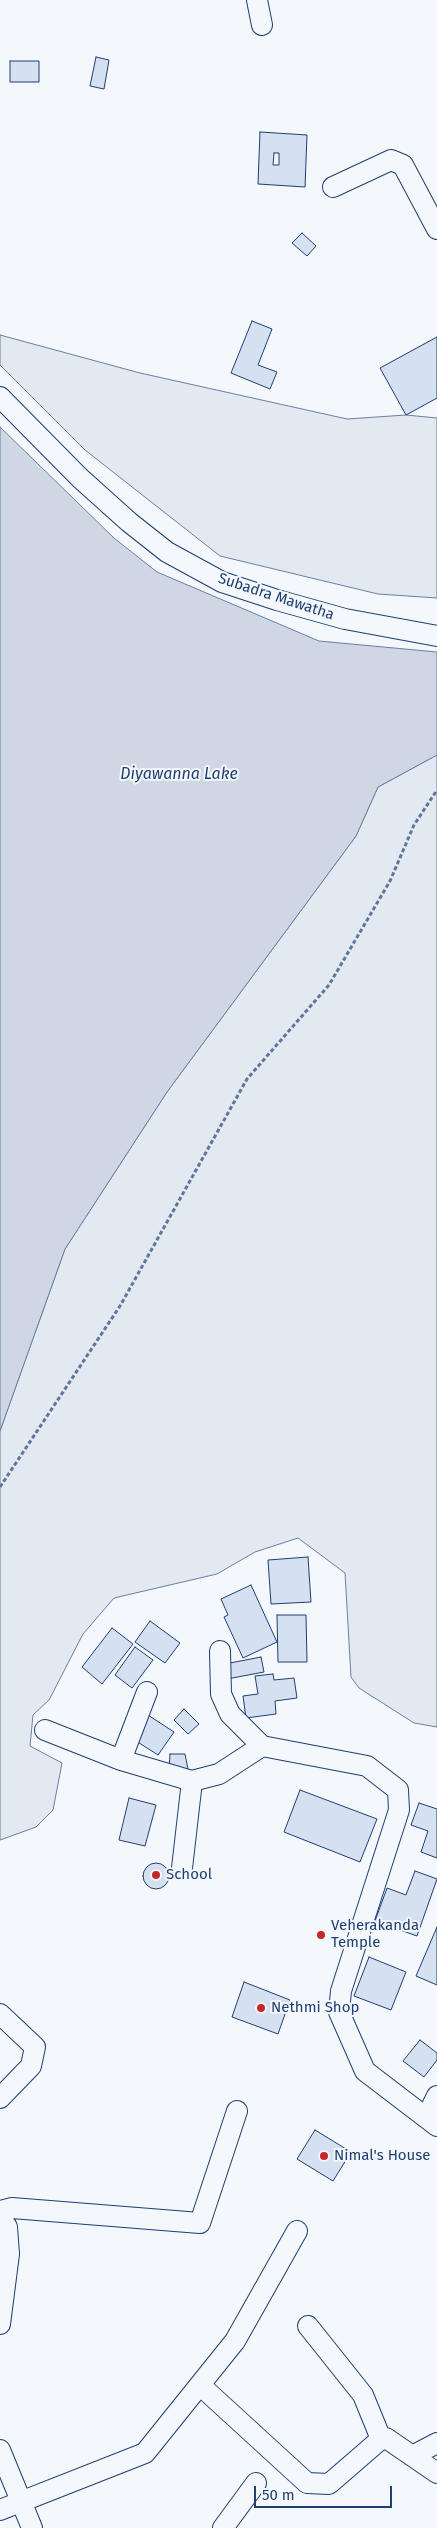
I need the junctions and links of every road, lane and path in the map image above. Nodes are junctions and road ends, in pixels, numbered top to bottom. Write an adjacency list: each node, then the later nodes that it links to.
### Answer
1 (257, 0): 2 (street)
2 (262, 25)
3 (333, 187): 4 (street)
4 (437, 229)
5 (0, 397): 6 (street, Subadra Mawatha)
6 (437, 636)
7 (437, 790): 8 (path)
8 (0, 1487)
9 (220, 1651): 12 (street)
10 (147, 1692): 13 (street)
11 (45, 1730): 13 (street)
12 (262, 1746): 14 (street); 20 (street)
13 (121, 1760): 14 (street)
14 (192, 1781): 15 (street)
15 (182, 1868)
16 (0, 2014): 18 (street)
17 (437, 2096): 20 (street)
18 (0, 2098)
19 (237, 2110): 21 (street)
20 (432, 2121)
21 (0, 2212)
22 (0, 2216): 24 (street)
23 (297, 2231): 26 (street)
24 (0, 2324)
25 (308, 2326): 27 (street)
26 (201, 2386): 27 (street); 33 (street)
27 (381, 2439): 30 (street)
28 (437, 2443): 30 (street)
29 (0, 2450): 33 (street)
30 (412, 2456): 31 (street)
31 (437, 2474)
32 (256, 2483): 36 (street)
33 (23, 2503): 34 (street); 35 (street)
34 (0, 2510)
35 (32, 2528)
36 (223, 2528)

